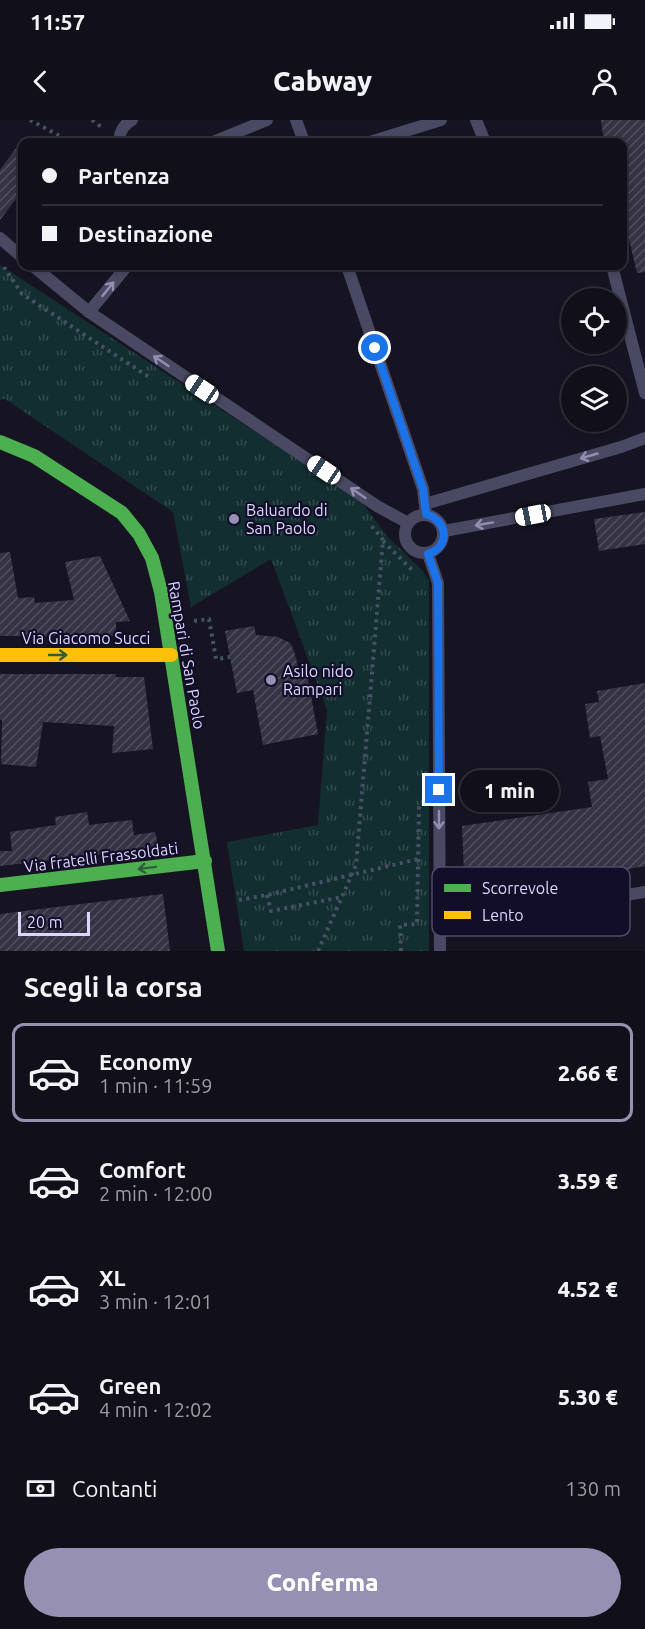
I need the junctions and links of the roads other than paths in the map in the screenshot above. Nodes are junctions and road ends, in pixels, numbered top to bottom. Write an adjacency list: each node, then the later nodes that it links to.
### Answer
1 (132, 120): 6 (lane)
2 (267, 120): 7 (lane)
3 (297, 120): 8 (lane)
4 (441, 120): 9 (lane)
5 (476, 120): 10 (lane)
6 (119, 138)
7 (223, 138)
8 (303, 138)
9 (383, 138)
10 (484, 138)
11 (0, 238): 12 (lane)
12 (18, 254)
13 (38, 270): 17 (lane)
14 (124, 270): 17 (lane, one-way to 14)
15 (348, 270): 22 (lane)
16 (613, 270): 18 (lane)
17 (89, 312): 23 (lane, one-way to 17)
18 (644, 389)
19 (645, 438): 22 (lane, one-way to 22)
20 (0, 442): 27 (street, Rampari di San Paolo)
21 (645, 494): 24 (lane, one-way to 24)
22 (426, 509): 23 (lane); 24 (lane)
23 (408, 523): 25 (lane)
24 (444, 531): 25 (lane)
25 (428, 554): 29 (lane, one-way to 29)
26 (0, 655): 27 (street, Via Giacomo Succi, one-way to 27)
27 (171, 655): 28 (street, Rampari di San Paolo)
28 (205, 861): 30 (street, Via fratelli Frassoldati, one-way to 30); 34 (street, Rampari di San Paolo)
29 (440, 867)
30 (0, 885)
31 (645, 892): 32 (lane)
32 (630, 895)
33 (440, 936): 35 (lane, one-way to 35)
34 (218, 951)
35 (440, 951)

